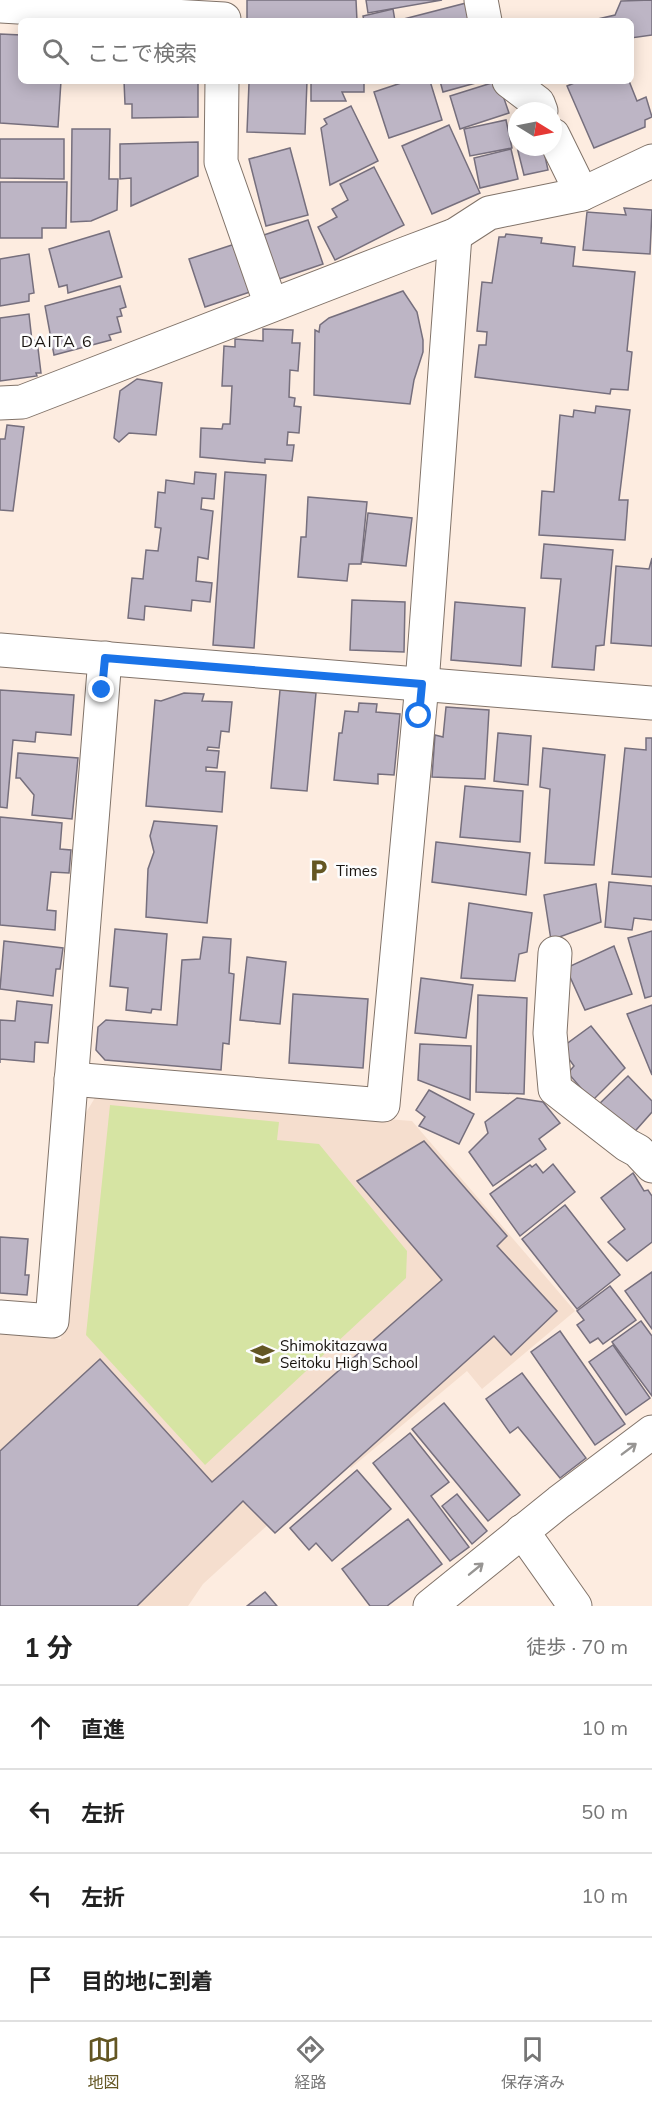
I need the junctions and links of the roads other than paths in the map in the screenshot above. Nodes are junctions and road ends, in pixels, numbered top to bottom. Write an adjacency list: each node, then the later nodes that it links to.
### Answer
1 (481, 0): 4 (street)
2 (0, 6): 3 (street)
3 (224, 13)
4 (484, 18)
5 (222, 84): 12 (street)
6 (513, 84): 7 (street)
7 (537, 102)
8 (562, 153): 10 (street)
9 (652, 161): 10 (street)
10 (582, 194): 11 (street)
11 (455, 235): 12 (street); 16 (street)
12 (271, 305): 13 (street)
13 (0, 403)
14 (0, 650): 15 (street)
15 (105, 658): 16 (street); 19 (street)
16 (422, 684): 17 (street); 19 (street)
17 (652, 703)
18 (555, 953): 20 (street)
19 (71, 1079): 21 (street)
20 (647, 1151)
21 (0, 1317)
22 (652, 1432): 23 (street, one-way to 22)
23 (522, 1531): 24 (street, one-way to 23); 25 (street)
24 (430, 1606)
25 (575, 1606)

